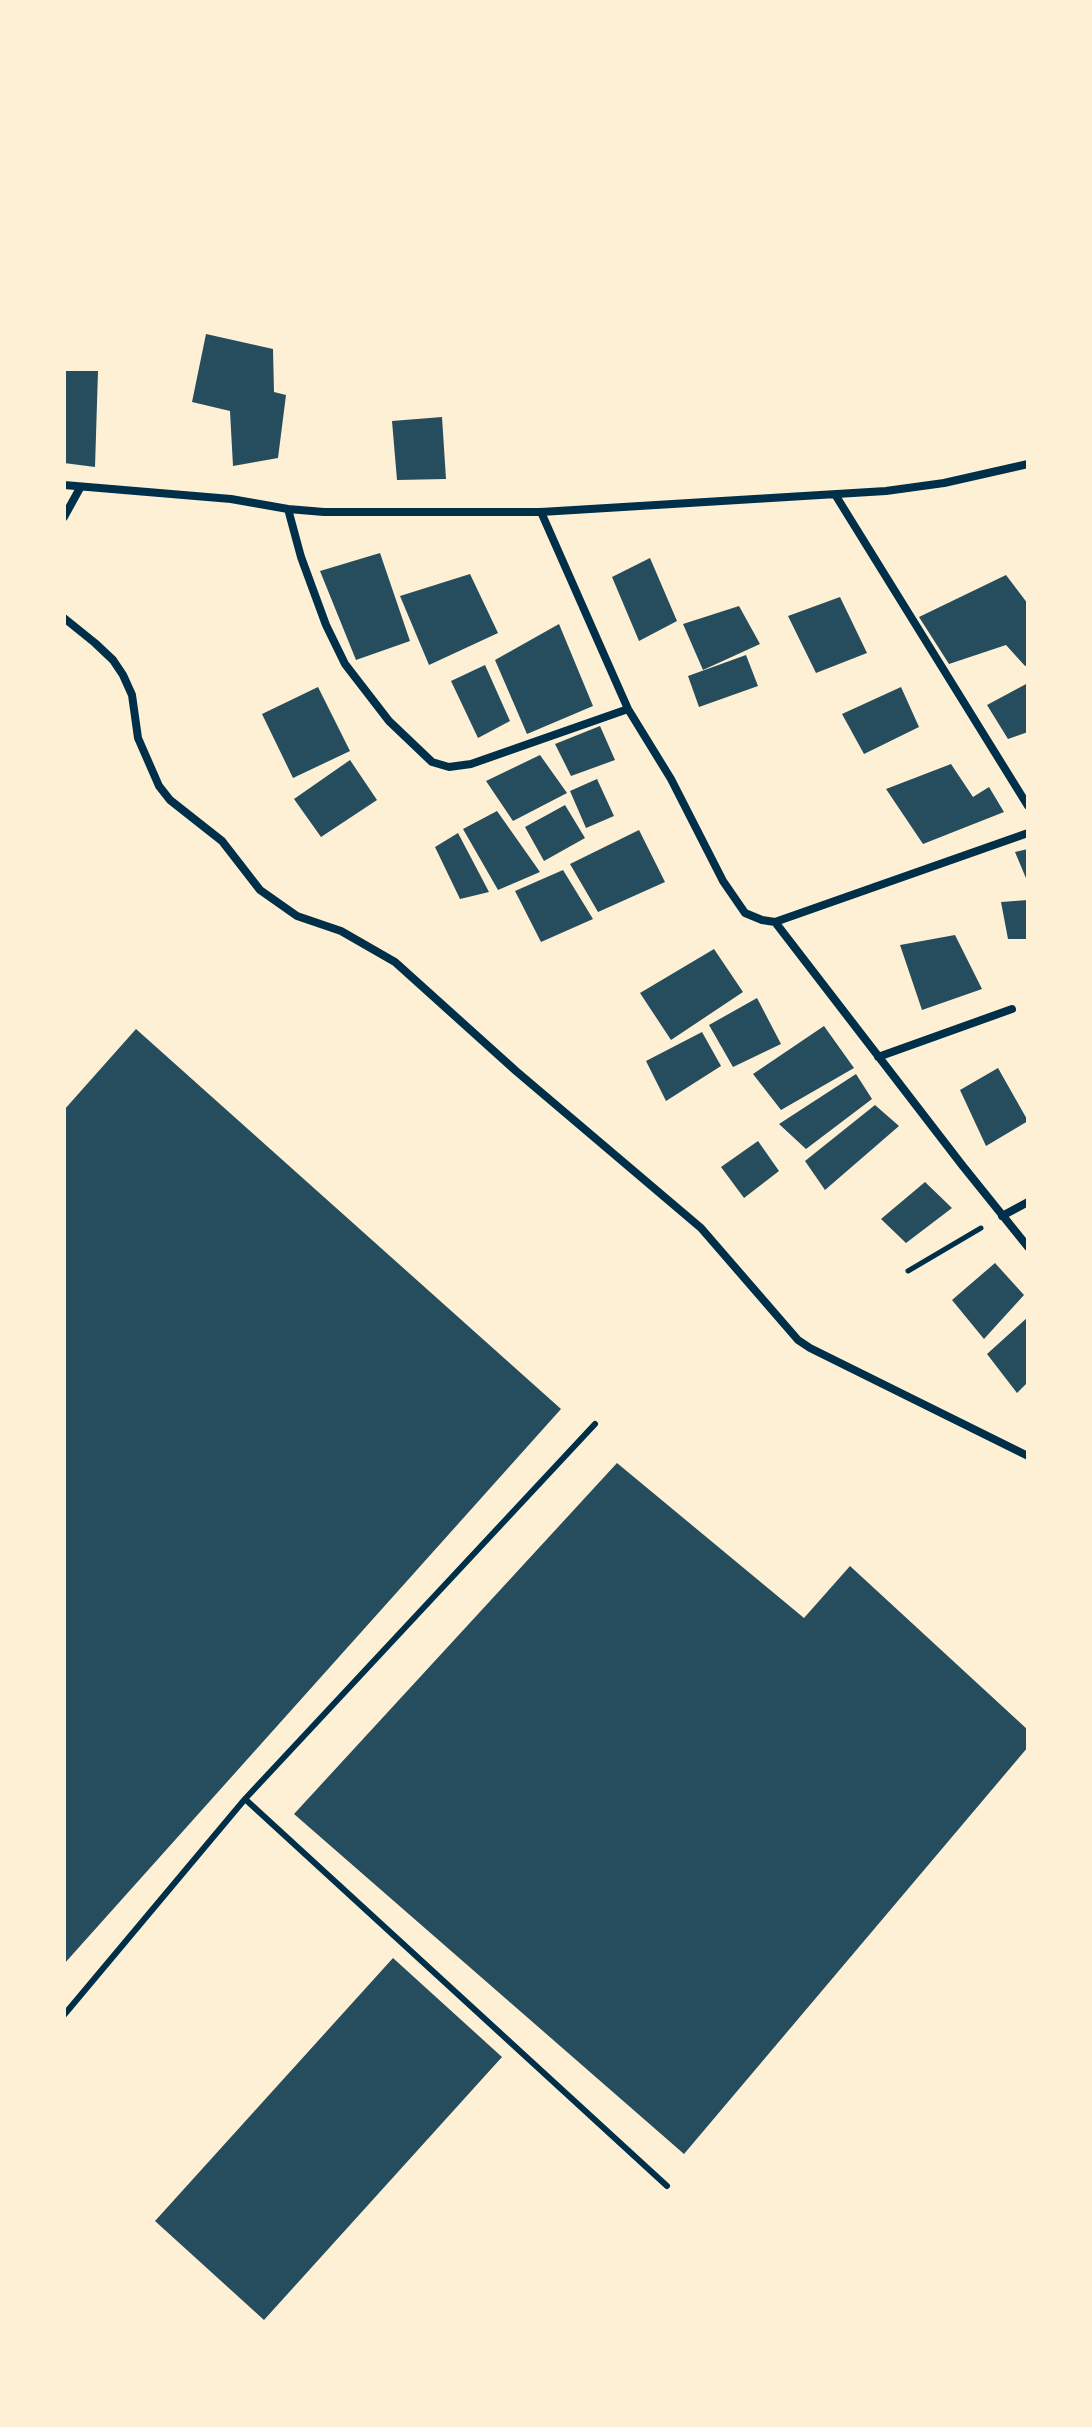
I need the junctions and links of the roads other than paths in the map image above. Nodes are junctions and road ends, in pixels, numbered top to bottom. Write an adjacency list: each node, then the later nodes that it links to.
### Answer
1 (1028, 464): 4 (street)
2 (64, 485): 3 (street)
3 (80, 488): 5 (street); 7 (street)
4 (836, 496): 6 (street); 10 (street)
5 (288, 509): 6 (street); 9 (street)
6 (541, 512): 9 (street)
7 (64, 517)
8 (64, 618): 19 (street)
9 (628, 709): 12 (street)
10 (1028, 806)
11 (1028, 833): 12 (street)
12 (775, 922): 14 (street)
13 (1012, 1009): 14 (street)
14 (878, 1057): 16 (street)
15 (1028, 1202): 16 (street)
16 (1002, 1216): 17 (street)
17 (1028, 1247)
18 (595, 1424): 20 (lane)
19 (1028, 1456)
20 (245, 1799): 21 (lane); 22 (lane)
21 (64, 2015)
22 (667, 2186)

